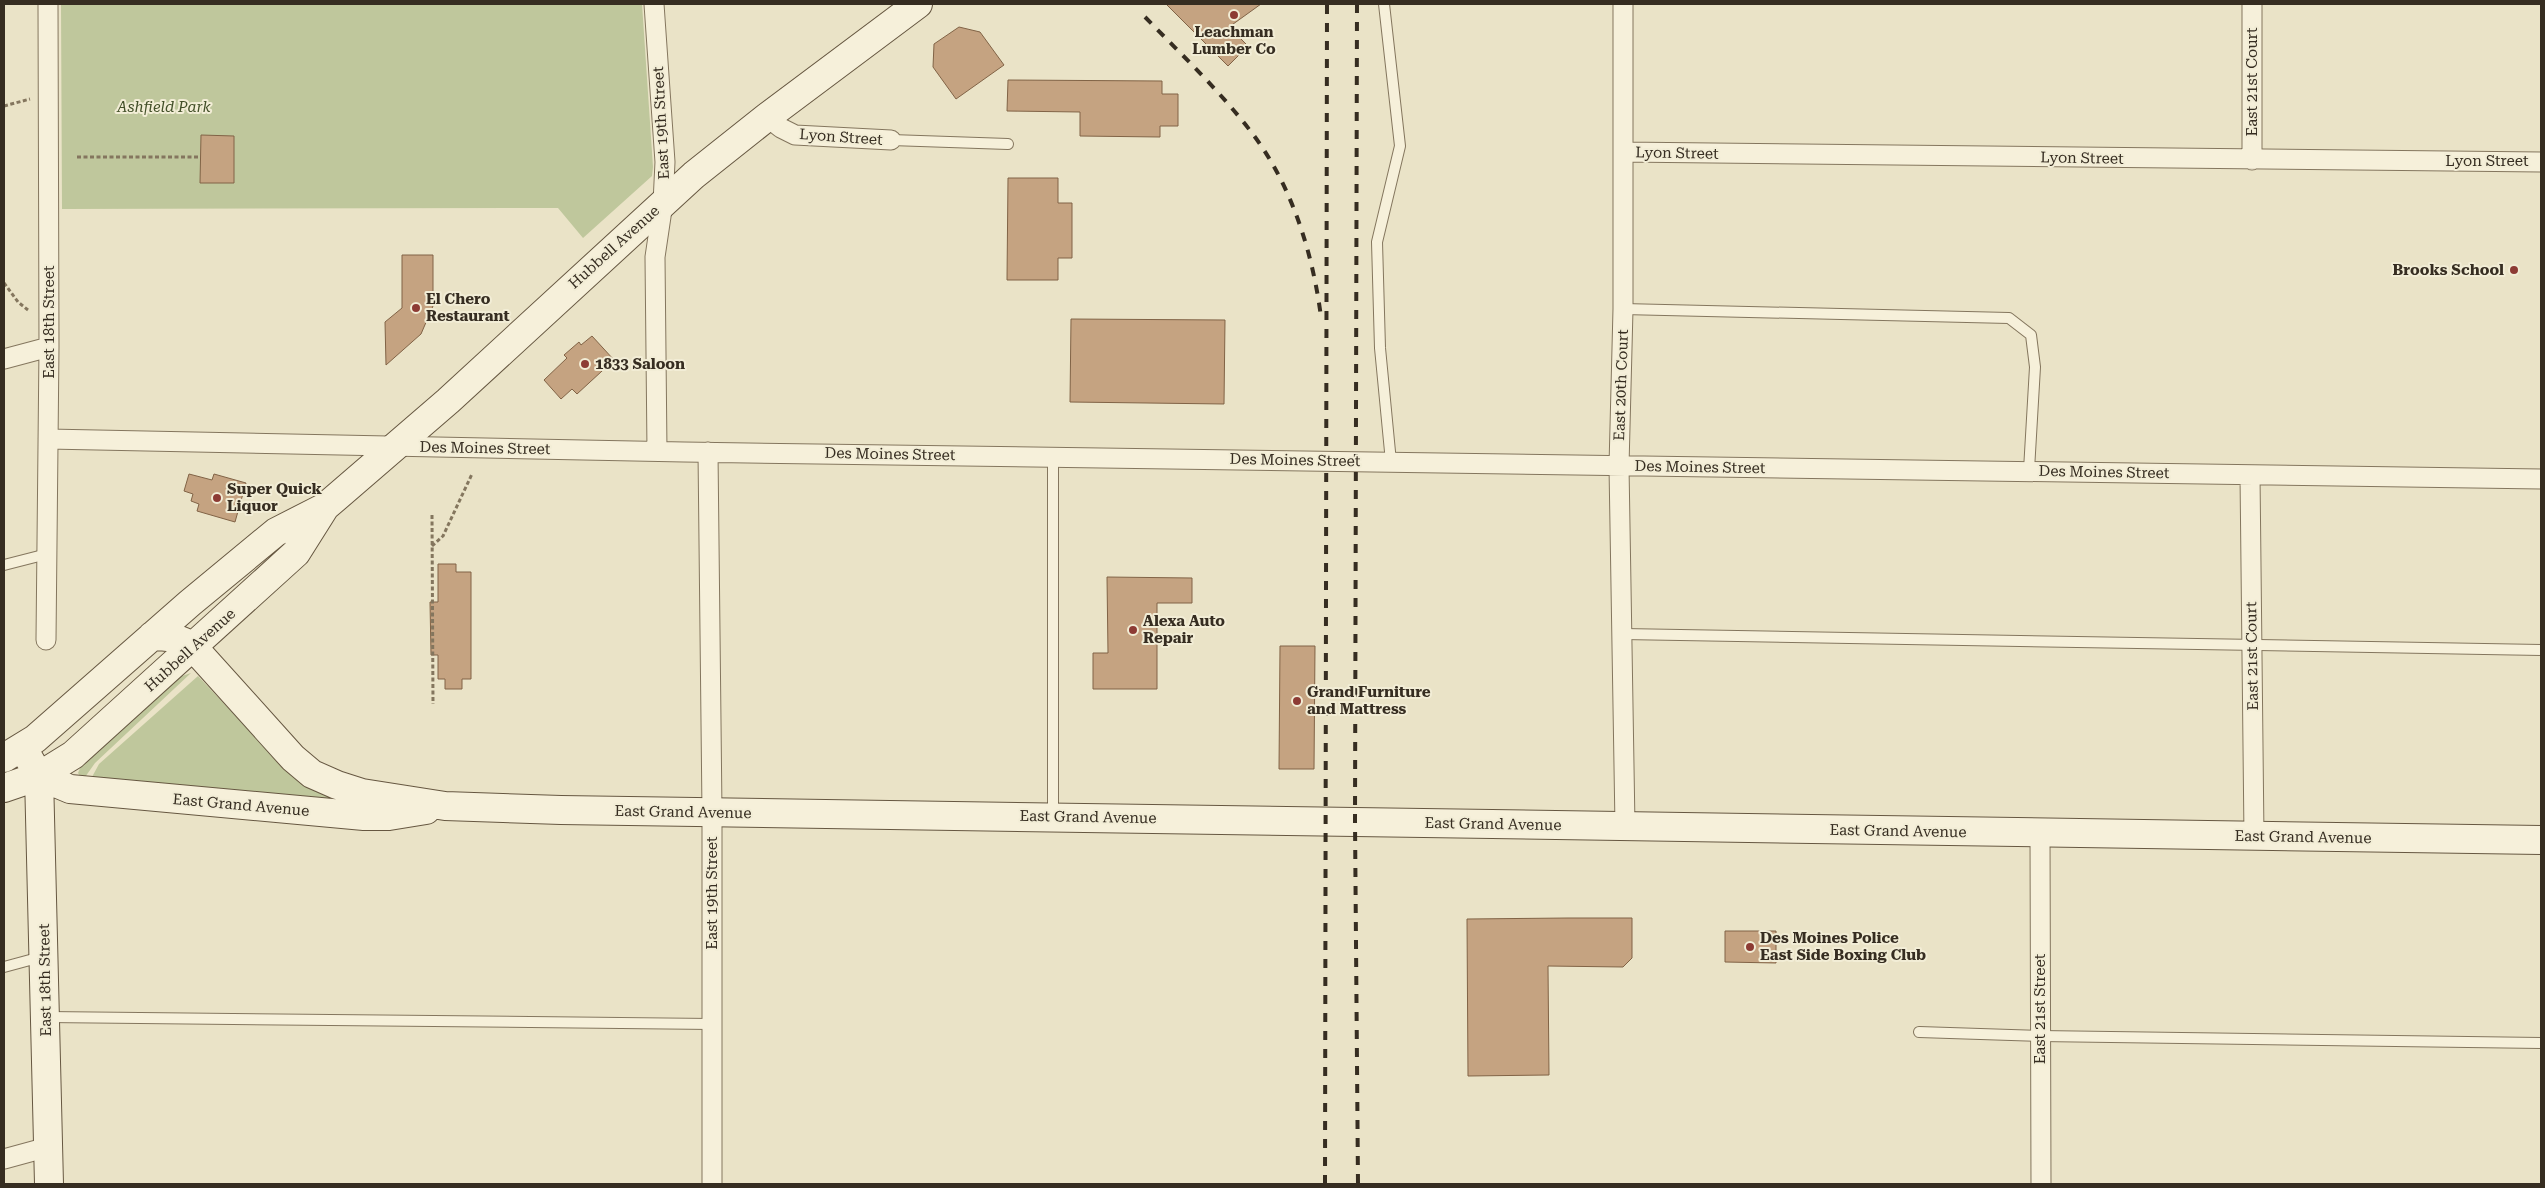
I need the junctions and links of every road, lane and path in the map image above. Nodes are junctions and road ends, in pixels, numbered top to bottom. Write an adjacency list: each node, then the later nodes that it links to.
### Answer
1 (48, 4): 21 (street, East 18th Street)
2 (654, 4): 17 (street, East 19th Street)
3 (918, 4): 9 (street, Hubbell Avenue)
4 (1384, 4): 28 (lane)
5 (1623, 4): 12 (street, East 20th Court)
6 (2252, 4): 15 (street, East 21st Court)
7 (27, 100): 8 (path)
8 (4, 106)
9 (767, 117): 10 (street, Lyon Street); 17 (street, Hubbell Avenue)
10 (891, 140): 11 (lane)
11 (1008, 144)
12 (1623, 152): 15 (street, Lyon Street); 19 (street, East 20th Court)
13 (77, 157): 14 (path)
14 (200, 157)
15 (2252, 160): 16 (street, Lyon Street)
16 (2541, 162)
17 (663, 203): 24 (street, Hubbell Avenue); 25 (street, East 19th Street)
18 (4, 283): 20 (path)
19 (1624, 308): 29 (street, East 20th Court); 30 (lane)
20 (32, 312)
21 (49, 347): 22 (street); 23 (street, East 18th Street)
22 (4, 359)
23 (48, 439): 24 (street, Des Moines Street); 37 (street, East 18th Street)
24 (395, 447): 25 (street, Des Moines Street); 34 (street, Hubbell Avenue)
25 (657, 451): 26 (street, Des Moines Street)
26 (708, 452): 27 (street, Des Moines Street); 50 (street, East 19th Street)
27 (1054, 456): 28 (street, Des Moines Street); 51 (lane)
28 (1391, 462): 29 (street, Des Moines Street)
29 (1619, 466): 30 (street, Des Moines Street); 39 (street, East 20th Court)
30 (2030, 470): 32 (street, Des Moines Street)
31 (472, 474): 36 (path)
32 (2250, 475): 33 (street, Des Moines Street); 42 (street, East 21st Court)
33 (2541, 479)
34 (325, 507): 40 (street, Hubbell Avenue); 43 (street, Hubbell Avenue)
35 (432, 515): 36 (path)
36 (432, 546): 45 (path)
37 (46, 554): 38 (lane); 41 (street, East 18th Street)
38 (4, 565)
39 (1624, 634): 42 (lane); 52 (street, East 20th Court)
40 (152, 636): 43 (street, East Grand Avenue); 46 (street, Hubbell Avenue)
41 (46, 640)
42 (2252, 645): 44 (lane); 54 (street, East 21st Court)
43 (193, 647): 47 (street, Hubbell Avenue); 49 (street, East Grand Avenue)
44 (2541, 650)
45 (433, 704)
46 (14, 753): 47 (street)
47 (39, 776): 48 (street); 49 (street, East Grand Avenue); 56 (street, East 18th Street)
48 (4, 788)
49 (445, 806): 50 (street, East Grand Avenue)
50 (712, 812): 51 (street, East Grand Avenue); 59 (street, East 19th Street)
51 (1053, 817): 52 (street, East Grand Avenue)
52 (1625, 826): 53 (street, East Grand Avenue)
53 (2040, 833): 54 (street, East Grand Avenue); 61 (street, East 21st Street)
54 (2254, 837): 55 (street, East Grand Avenue)
55 (2541, 840)
56 (44, 956): 57 (lane); 58 (street, East 18th Street)
57 (4, 967)
58 (46, 1017): 59 (lane); 63 (street, East 18th Street)
59 (712, 1024): 66 (street, East 19th Street)
60 (1919, 1032): 61 (lane)
61 (2040, 1036): 62 (lane); 67 (street, East 21st Street)
62 (2541, 1043)
63 (48, 1147): 64 (street); 65 (street, East 18th Street)
64 (4, 1159)
65 (49, 1184)
66 (712, 1184)
67 (2041, 1184)

